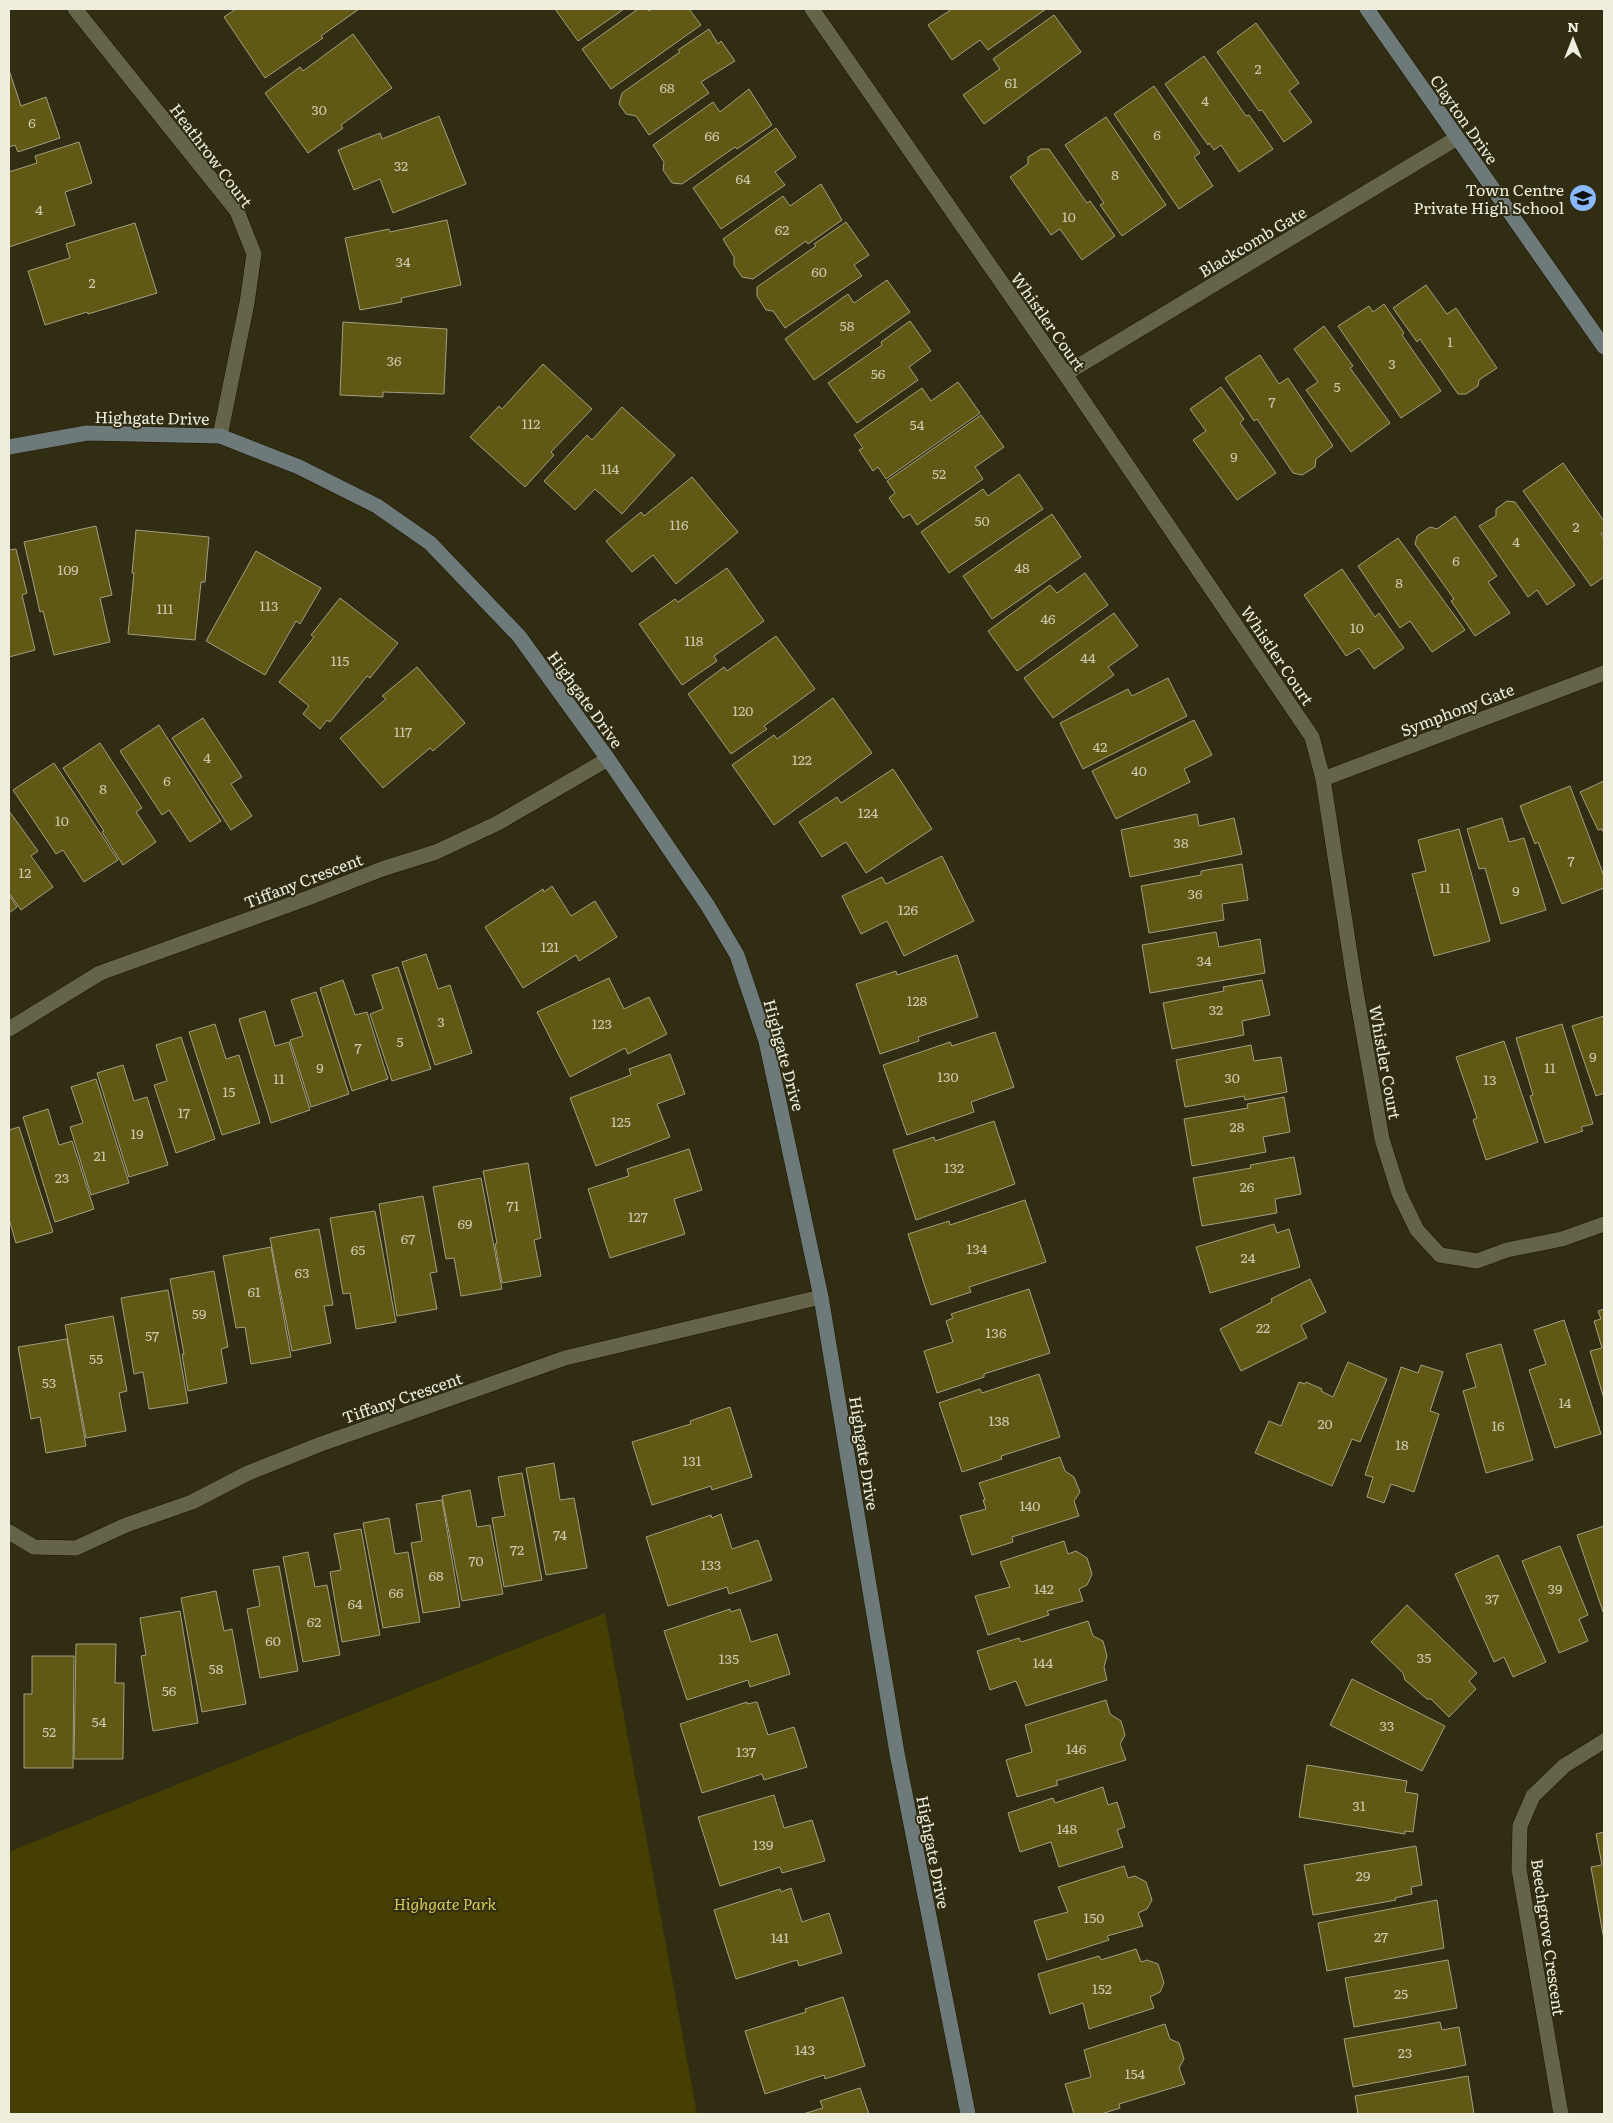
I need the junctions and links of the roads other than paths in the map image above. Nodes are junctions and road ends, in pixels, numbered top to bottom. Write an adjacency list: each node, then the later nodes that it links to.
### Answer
1 (75, 9): 7 (street, Heathrow Court)
2 (812, 9): 6 (street, Whistler Court)
3 (1367, 9): 4 (street, Clayton Drive)
4 (1458, 138): 5 (street, Clayton Drive); 6 (street, Blackcomb Gate)
5 (1604, 346)
6 (1064, 374): 11 (street, Whistler Court)
7 (220, 436): 8 (street, Highgate Drive); 10 (street, Highgate Drive)
8 (9, 446)
9 (1604, 673): 11 (street, Symphony Gate)
10 (608, 759): 12 (street, Tiffany Crescent); 14 (street, Highgate Drive)
11 (1323, 779): 13 (street, Whistler Court)
12 (9, 1029)
13 (1604, 1224)
14 (821, 1297): 15 (street, Tiffany Crescent); 17 (street, Highgate Drive)
15 (9, 1532)
16 (1604, 1742): 18 (street, Beechgrove Crescent)
17 (968, 2114)
18 (1561, 2114)

